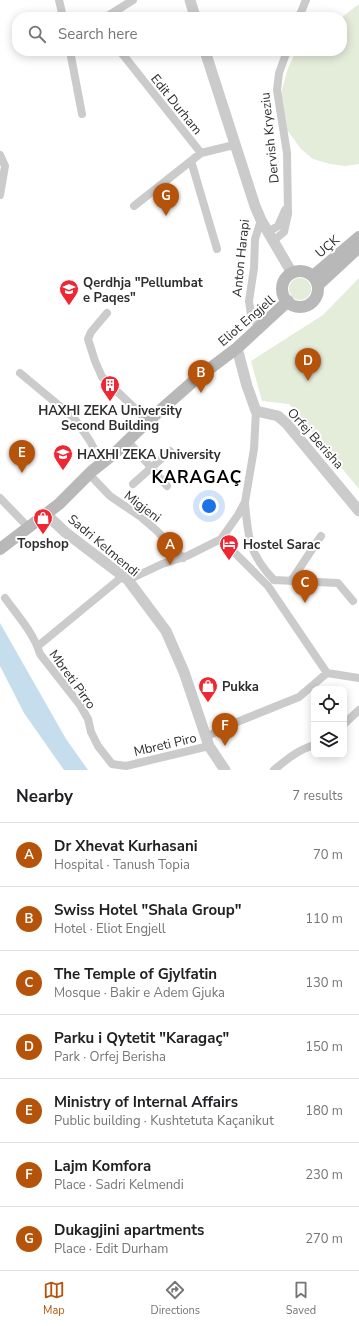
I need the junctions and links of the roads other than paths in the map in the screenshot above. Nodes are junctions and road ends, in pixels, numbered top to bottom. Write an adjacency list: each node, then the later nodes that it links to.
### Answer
1 (59, 0): 5 (street)
2 (133, 0): 6 (street)
3 (190, 0): 7 (street)
4 (306, 0): 8 (street)
5 (62, 12)
6 (114, 12)
7 (194, 12)
8 (302, 12)
9 (71, 56): 13 (street)
10 (124, 56): 15 (street, Edit Durham)
11 (207, 56): 14 (street, Anton Harapi)
12 (285, 56): 21 (street, Dervish Kryeziu)
13 (82, 114)
14 (234, 145): 15 (street, Edit Durham); 20 (street, Anton Harapi)
15 (201, 153): 17 (street, Edit Durham)
16 (0, 155): 18 (street)
17 (191, 161): 19 (street, Edit Durham); 24 (street)
18 (0, 195)
19 (134, 206)
20 (261, 220): 21 (street); 29 (street, Anton Harapi)
21 (271, 236): 25 (street)
22 (359, 237): 26 (main road, UÇK)
23 (359, 248): 26 (main road, UÇK)
24 (217, 249)
25 (292, 273): 26 (main road); 27 (main road, Eliot Engjell)
26 (315, 281): 27 (main road, Eliot Engjell)
27 (288, 301): 29 (main road, Eliot Engjell)
28 (107, 314): 33 (street)
29 (259, 327): 30 (main road, Eliot Engjell)
30 (237, 348): 32 (street); 33 (main road, Eliot Engjell)
31 (20, 372): 36 (street)
32 (256, 411): 42 (street); 43 (street, Orfej Berisha)
33 (148, 421): 34 (main road, Eliot Engjell)
34 (128, 441): 36 (main road, Eliot Engjell); 37 (street)
35 (170, 451): 37 (street)
36 (102, 464): 38 (main road, Eliot Engjell)
37 (151, 468): 39 (street); 40 (street)
38 (89, 474): 44 (main road, Eliot Engjell); 49 (street, Migjeni)
39 (133, 484)
40 (167, 486)
41 (0, 498): 45 (street)
42 (245, 502): 47 (street); 50 (street)
43 (359, 510)
44 (47, 515): 45 (main road, Eliot Engjell); 51 (street, Sadri Kelmendi)
45 (29, 528): 48 (main road, Eliot Engjell)
46 (320, 536): 52 (street)
47 (221, 539): 49 (street); 50 (street)
48 (0, 549)
49 (183, 558): 51 (street)
50 (260, 572): 53 (street)
51 (125, 578): 56 (street); 61 (street, Sadri Kelmendi)
52 (291, 581): 53 (street); 55 (street)
53 (271, 583): 57 (street)
54 (5, 598): 56 (street, Mbreti Pirro)
55 (353, 600)
56 (38, 646): 63 (street, Mbreti Pirro)
57 (327, 673): 58 (street); 61 (street, Mbreti Piro)
58 (359, 678)
59 (359, 710): 60 (street)
60 (346, 722)
61 (208, 742): 63 (street, Mbreti Piro); 64 (street, Sadri Kelmendi)
62 (311, 746): 65 (street)
63 (126, 766)
64 (225, 770)
65 (274, 770)

